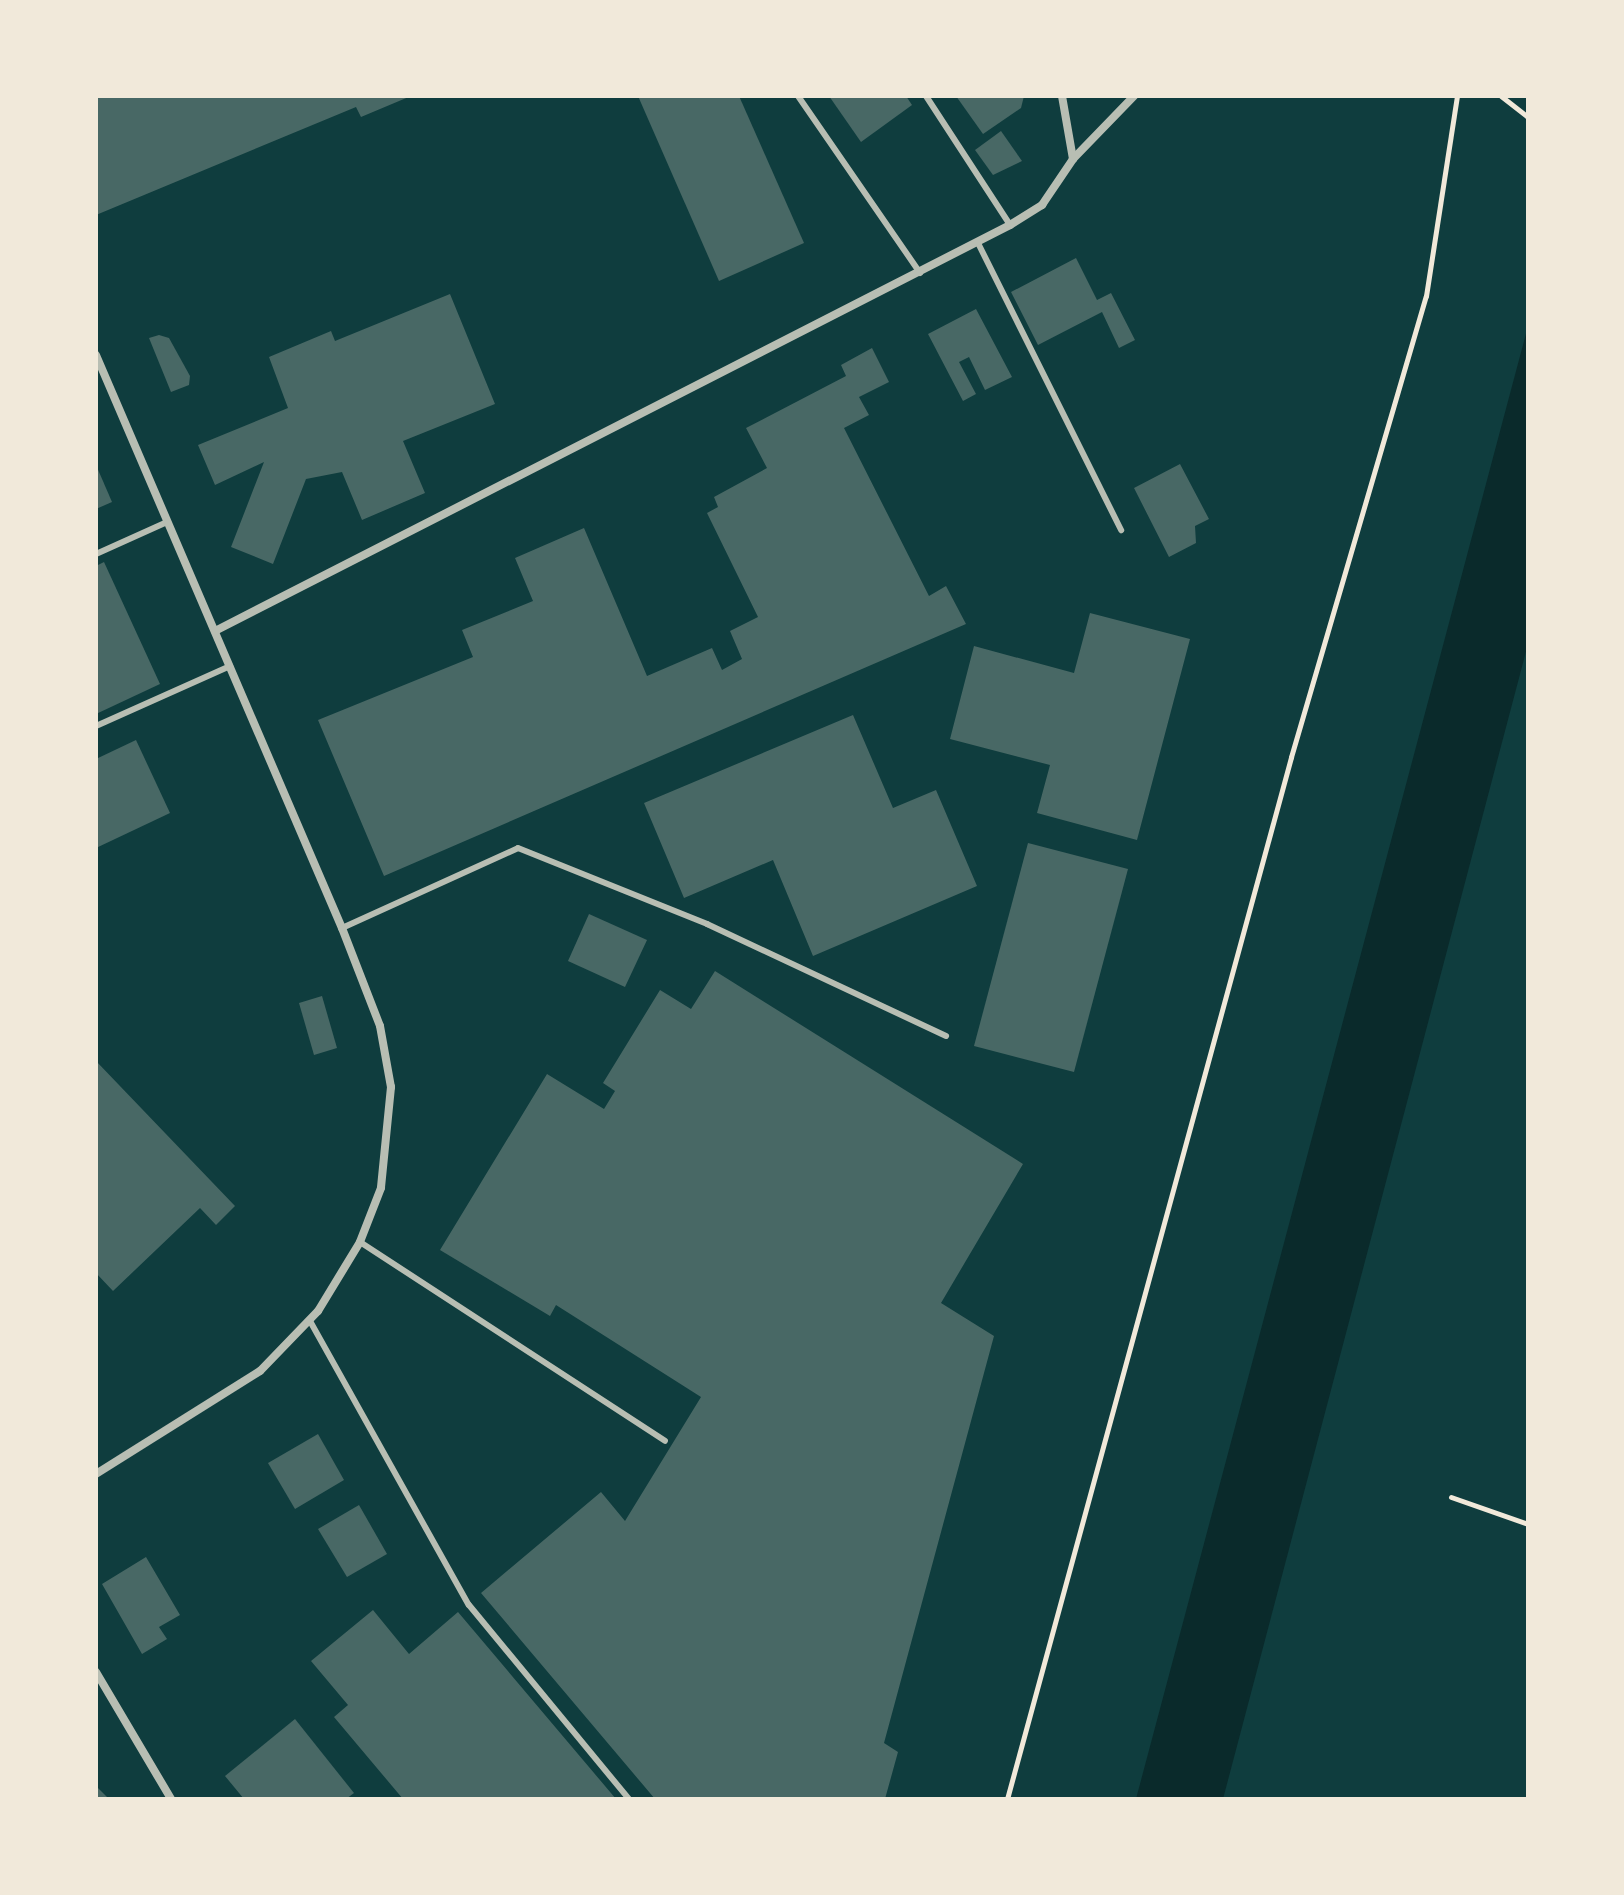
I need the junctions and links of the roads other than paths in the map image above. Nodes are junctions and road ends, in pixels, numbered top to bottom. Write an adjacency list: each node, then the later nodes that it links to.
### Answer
1 (798, 96): 8 (lane)
2 (926, 96): 6 (lane)
3 (1062, 96): 5 (street)
4 (1134, 96): 5 (street)
5 (1073, 159): 6 (street)
6 (1010, 225): 7 (street)
7 (978, 243): 8 (street); 11 (lane)
8 (920, 273): 13 (street)
9 (96, 355): 10 (street)
10 (167, 522): 12 (lane); 13 (street)
11 (1121, 530)
12 (96, 554)
13 (215, 631): 14 (street)
14 (230, 666): 15 (lane); 16 (street)
15 (96, 726)
16 (342, 928): 17 (lane); 18 (street)
17 (946, 1036)
18 (360, 1242): 19 (street); 20 (lane)
19 (310, 1321): 21 (street); 24 (lane)
20 (665, 1441)
21 (96, 1474)
22 (96, 1672): 23 (street)
23 (171, 1799)
24 (629, 1799)

